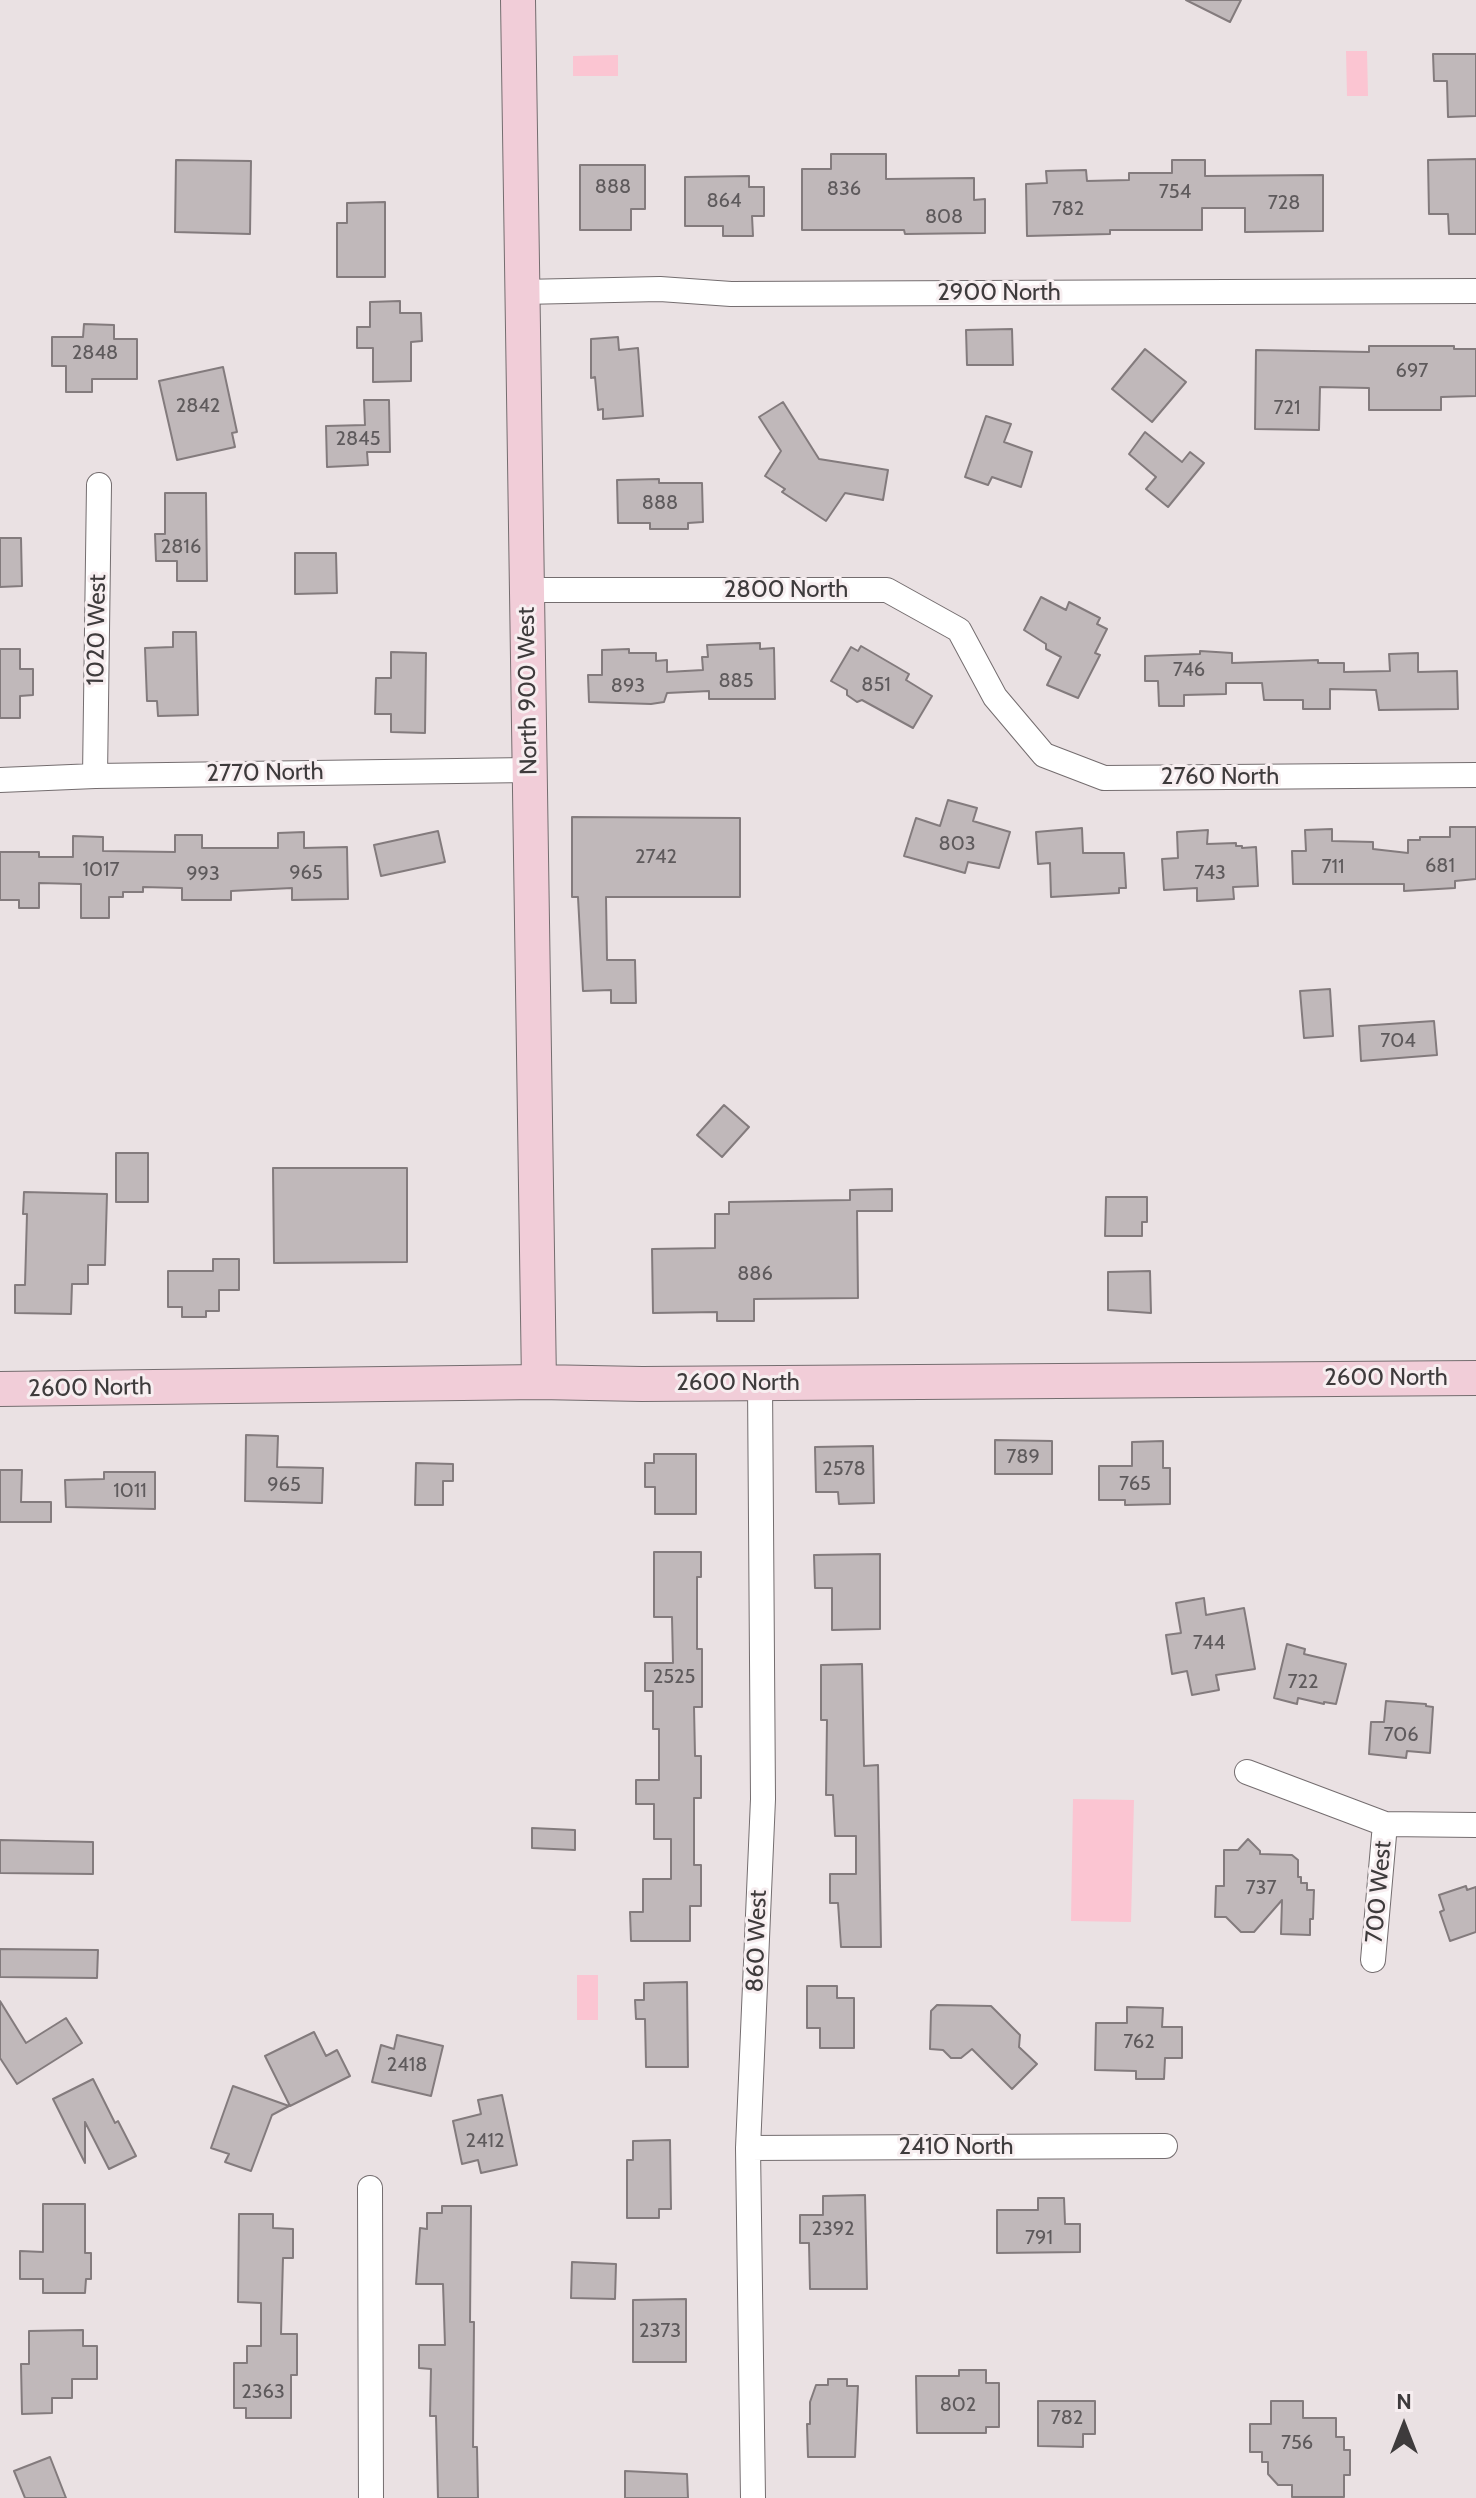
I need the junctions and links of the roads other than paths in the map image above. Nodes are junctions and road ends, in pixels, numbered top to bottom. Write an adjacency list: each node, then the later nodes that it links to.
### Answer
1 (518, 0): 3 (street, North 900 West)
2 (1476, 291): 3 (street, 2900 North)
3 (522, 292): 5 (street, North 900 West)
4 (99, 485): 9 (street, 1020 West)
5 (527, 590): 6 (street, 2800 North); 7 (street, North 900 West)
6 (995, 697): 8 (street, 2760 North)
7 (529, 770): 9 (street, 2770 North); 12 (street, North 900 West)
8 (1476, 775)
9 (95, 776): 10 (street, 2770 North)
10 (0, 780)
11 (1476, 1378): 13 (street, 2600 North)
12 (539, 1382): 13 (street, 2600 North); 14 (street, 2600 North)
13 (760, 1383): 20 (street, 860 West)
14 (0, 1389)
15 (1247, 1772): 16 (street)
16 (1385, 1824): 17 (street); 18 (street, 700 West)
17 (1476, 1825)
18 (1373, 1960)
19 (1165, 2146): 20 (street, 2410 North)
20 (748, 2148): 23 (street, 860 West)
21 (370, 2188): 22 (street)
22 (371, 2498)
23 (753, 2498)

